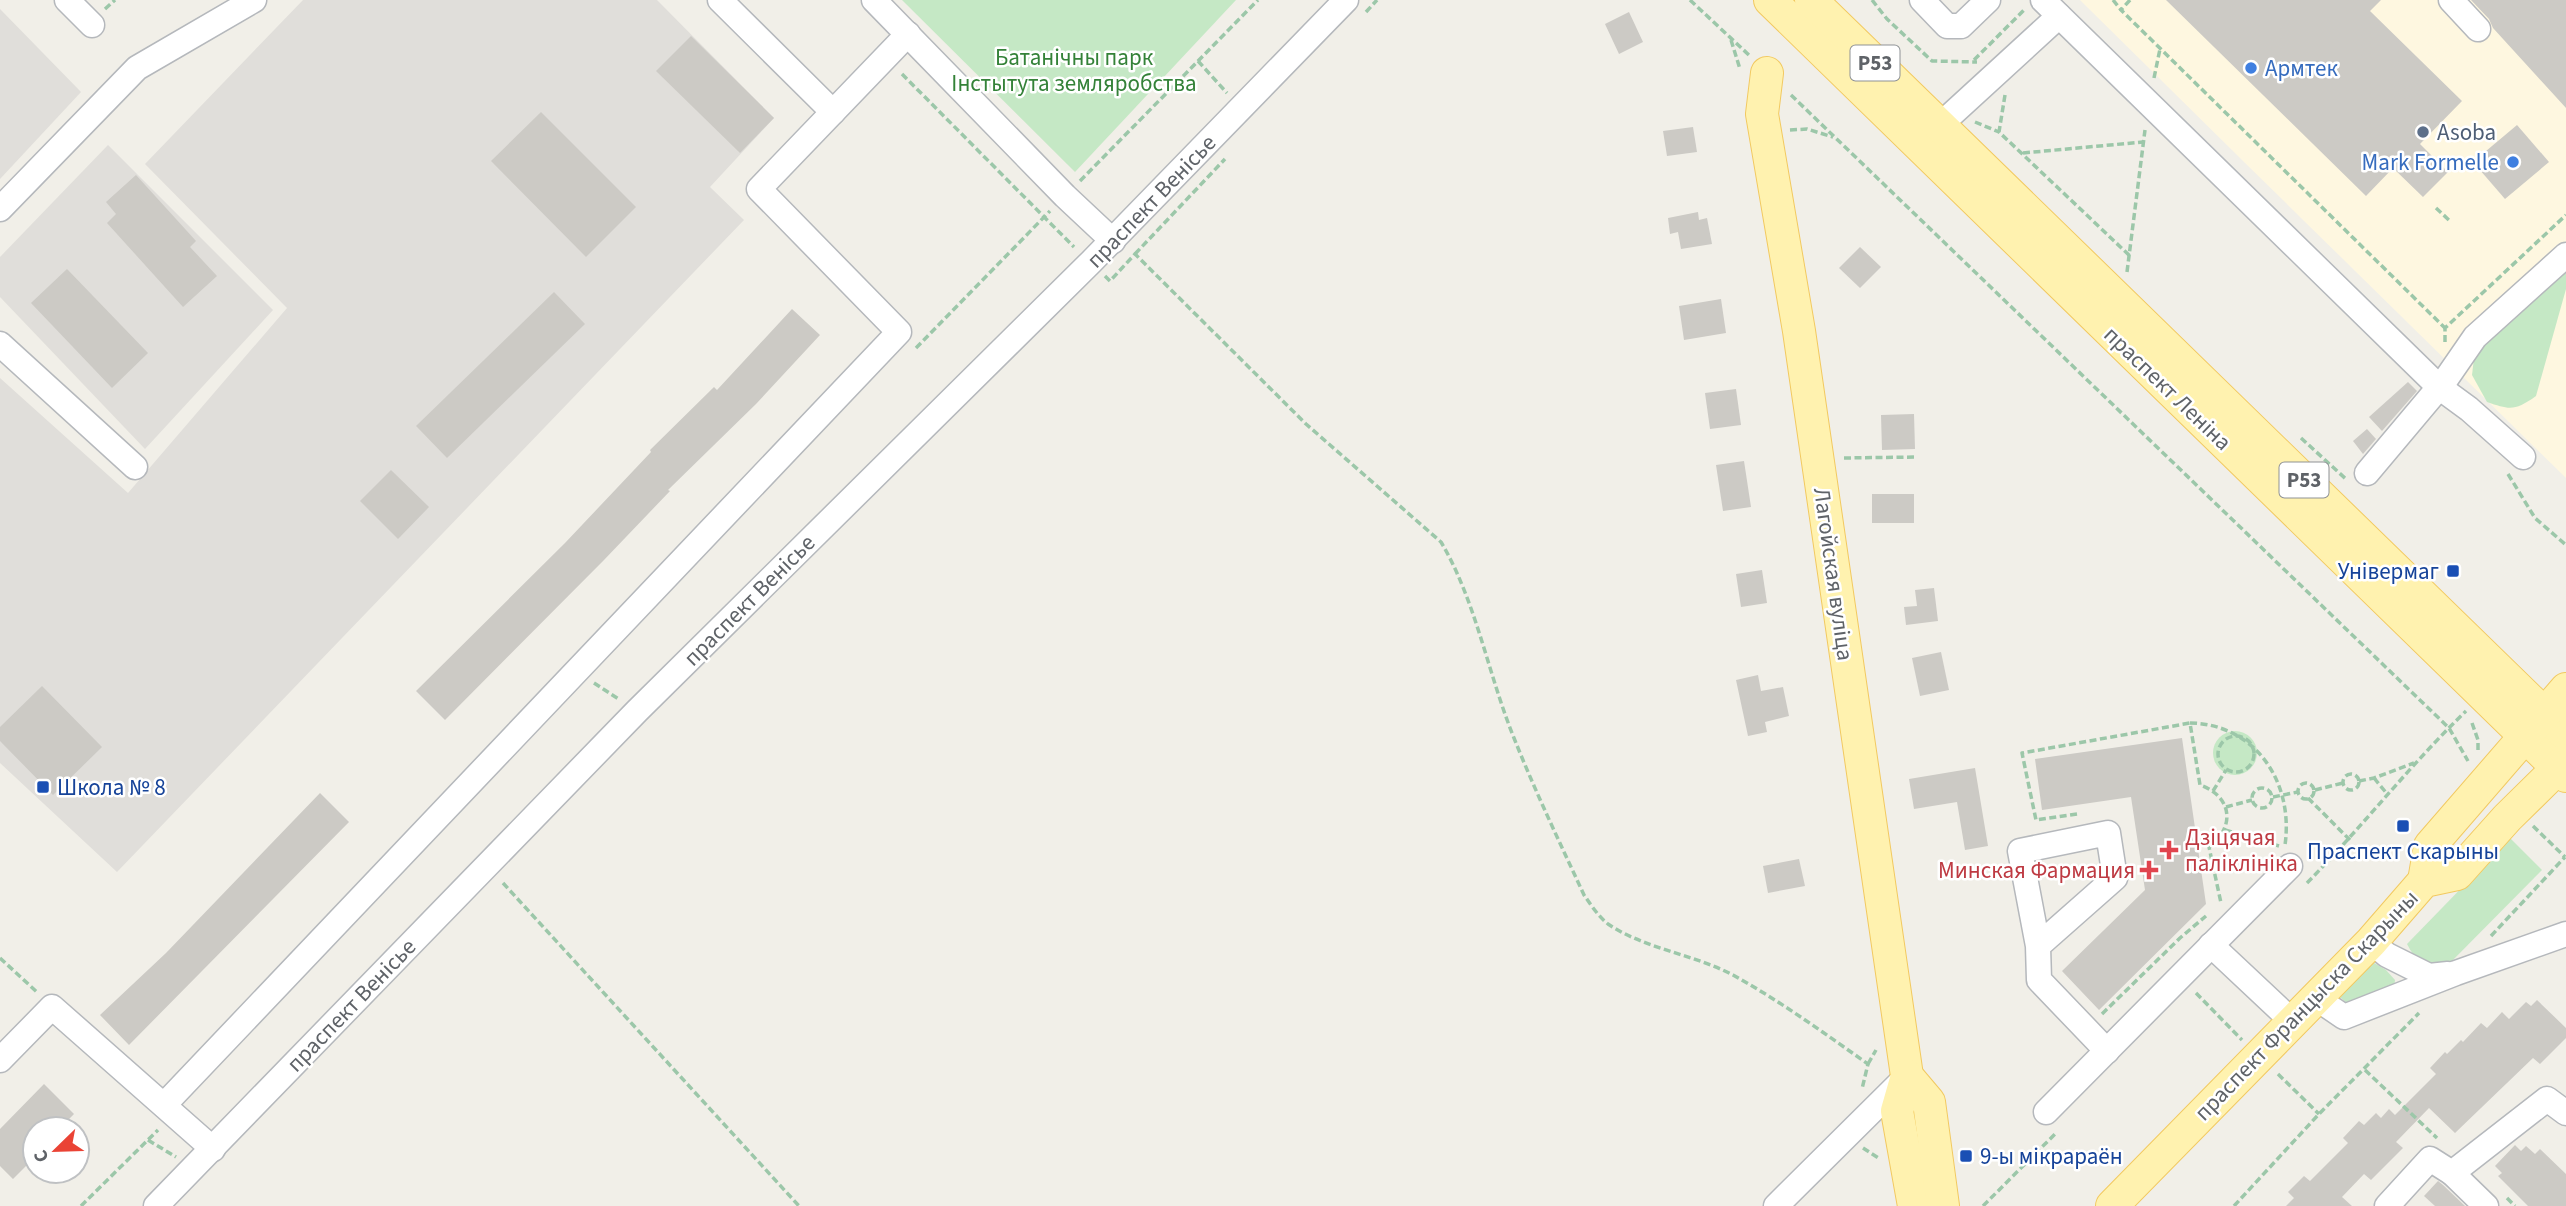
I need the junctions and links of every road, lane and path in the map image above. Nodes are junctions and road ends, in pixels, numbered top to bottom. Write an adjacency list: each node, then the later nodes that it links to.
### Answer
1 (67, 0): 17 (street)
2 (254, 0): 36 (street)
3 (720, 0): 27 (street)
4 (874, 0): 19 (street)
5 (1346, 0): 26 (street, праспект Венісье)
6 (1690, 0): 24 (path)
7 (1770, 0): 30 (main road, праспект Леніна / Р53)
8 (1811, 0): 30 (main road, праспект Леніна / Р53)
9 (1872, 0): 23 (path)
10 (1922, 0): 14 (street)
11 (2113, 0): 16 (path)
12 (2130, 0): 16 (path)
13 (2451, 0): 18 (street)
14 (1987, 1)
15 (2043, 8): 23 (street); 23 (path); 25 (street)
16 (2121, 10): 20 (path)
17 (92, 25)
18 (2478, 29)
19 (908, 34): 21 (street); 39 (street)
20 (2160, 49): 25 (path); 42 (path)
21 (886, 57): 27 (street); 41 (path)
22 (1198, 61): 26 (path)
23 (1984, 67): 29 (path); 30 (street)
24 (1767, 73): 32 (path); 47 (main road, Лагойская вуліца)
25 (2149, 103): 33 (path); 44 (street)
26 (1241, 109): 39 (street, праспект Венісье)
27 (833, 112): 99 (street)
28 (1975, 122): 29 (path)
29 (1999, 132): 34 (path)
30 (1929, 135): 59 (main road, праспект Леніна / Р53)
31 (1783, 136): 32 (path)
32 (1835, 137): 57 (path)
33 (2143, 142): 34 (path); 34 (path)
34 (2022, 153)
35 (2436, 208): 38 (path)
36 (0, 209)
37 (2566, 215): 42 (path)
38 (2450, 221)
39 (1113, 241): 41 (street, праспект Венісье)
40 (2566, 256): 44 (street)
41 (1091, 262): 56 (street, праспект Венісье); 97 (path)
42 (2445, 328): 44 (path)
43 (0, 344): 48 (street)
44 (2442, 383): 46 (street); 49 (street)
45 (1917, 457): 47 (path)
46 (2512, 460): 50 (path)
47 (1818, 461): 96 (main road, Лагойская вуліца)
48 (135, 467)
49 (2367, 473)
50 (2566, 545)
51 (2453, 571): 52 (path)
52 (2454, 579)
53 (593, 681): 56 (path)
54 (2566, 689): 59 (main road)
55 (2472, 705): 57 (path)
56 (637, 711): 79 (street, праспект Венісье)
57 (2466, 712): 61 (path)
58 (2190, 723): 60 (path)
59 (2545, 728): 63 (main road, праспект Леніна / Р53); 81 (main road)
60 (2245, 739): 64 (path); 64 (path); 71 (path)
61 (2478, 755)
62 (2416, 762): 65 (path)
63 (2563, 768): 81 (main road, праспект Францыска Скарыны)
64 (2226, 770): 69 (path)
65 (2374, 778): 66 (path); 72 (path)
66 (2359, 781): 67 (path); 67 (path)
67 (2343, 783): 68 (path)
68 (2314, 790): 70 (path); 74 (path)
69 (2213, 791)
70 (2298, 792): 71 (path); 74 (path)
71 (2280, 795): 73 (path); 76 (path)
72 (2388, 795)
73 (2272, 797): 75 (path); 75 (path)
74 (2308, 798): 77 (path)
75 (2252, 800): 76 (path)
76 (2225, 830): 84 (path)
77 (2350, 840)
78 (2566, 856): 83 (path)
79 (486, 864): 104 (street, праспект Венісье); 109 (path)
80 (2290, 866): 84 (street)
81 (2424, 881): 85 (main road, праспект Францыска Скарыны)
82 (2566, 934): 88 (street)
83 (2491, 936)
84 (2216, 940): 92 (street); 93 (street)
85 (2371, 942): 88 (street); 89 (main road, праспект Францыска Скарыны)
86 (2038, 946): 86 (street); 93 (street)
87 (0, 958): 90 (path)
88 (2456, 973): 89 (street)
89 (2316, 999): 92 (main road, праспект Францыска Скарыны)
90 (52, 1007): 94 (street); 99 (street)
91 (2420, 1012): 95 (path)
92 (2293, 1022): 113 (main road, праспект Францыска Скарыны)
93 (2107, 1051): 100 (street)
94 (0, 1060)
95 (2365, 1070): 102 (path); 114 (path)
96 (1907, 1076): 101 (street); 111 (main road, Лагойская вуліца); 112 (main road)
97 (1860, 1097)
98 (2562, 1104): 107 (street)
99 (164, 1105): 104 (street)
100 (2046, 1112)
101 (1845, 1137): 106 (path); 110 (street)
102 (2438, 1139)
103 (148, 1140): 105 (path)
104 (213, 1149): 105 (street, праспект Венісье)
105 (194, 1168): 108 (street, праспект Венісье)
106 (1882, 1170)
107 (2452, 1173): 115 (street); 116 (street)
108 (156, 1206)
109 (799, 1206)
110 (1776, 1206)
111 (1914, 1206)
112 (1943, 1206)
113 (2112, 1206)
114 (2234, 1206)
115 (2387, 1206)
116 (2486, 1206)

